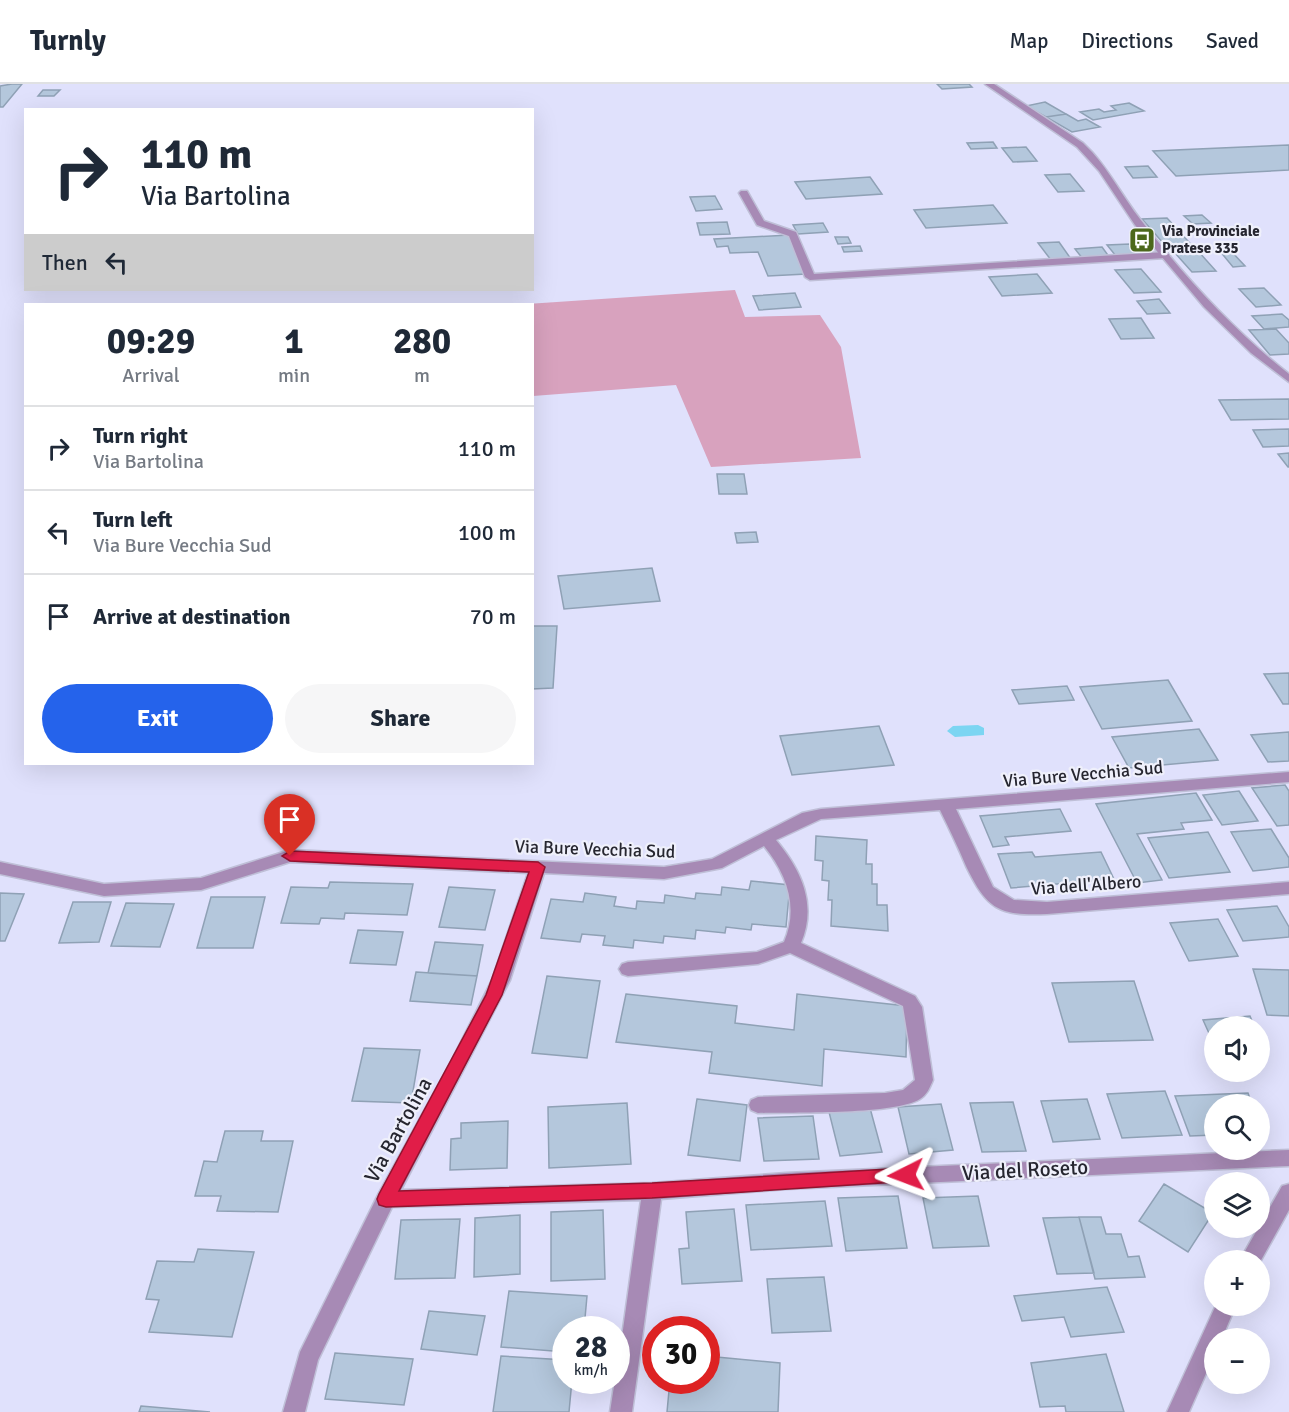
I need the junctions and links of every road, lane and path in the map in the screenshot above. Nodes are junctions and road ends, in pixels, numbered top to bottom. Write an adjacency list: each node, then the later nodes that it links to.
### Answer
1 (990, 84): 3 (street)
2 (744, 193): 3 (street)
3 (1165, 255): 4 (street)
4 (1289, 379)
5 (1289, 777): 6 (street, Via Bure Vecchia Sud)
6 (946, 805): 7 (street, Via Bure Vecchia Sud); 10 (street, Via dell'Albero)
7 (766, 838): 8 (street, Via Bure Vecchia Sud); 11 (street)
8 (538, 867): 9 (street, Via Bure Vecchia Sud); 17 (street, Via Bartolina)
9 (0, 868)
10 (1289, 888)
11 (791, 946): 12 (street); 13 (street)
12 (628, 969)
13 (758, 1105)
14 (1289, 1158): 15 (street, Via del Roseto)
15 (652, 1191): 17 (street, Via del Roseto); 21 (street)
16 (1289, 1192): 18 (street)
17 (386, 1199): 20 (street, Via Bartolina)
18 (1256, 1250)
19 (1221, 1316): 22 (street)
20 (294, 1412)
21 (621, 1412)
22 (1178, 1412)

